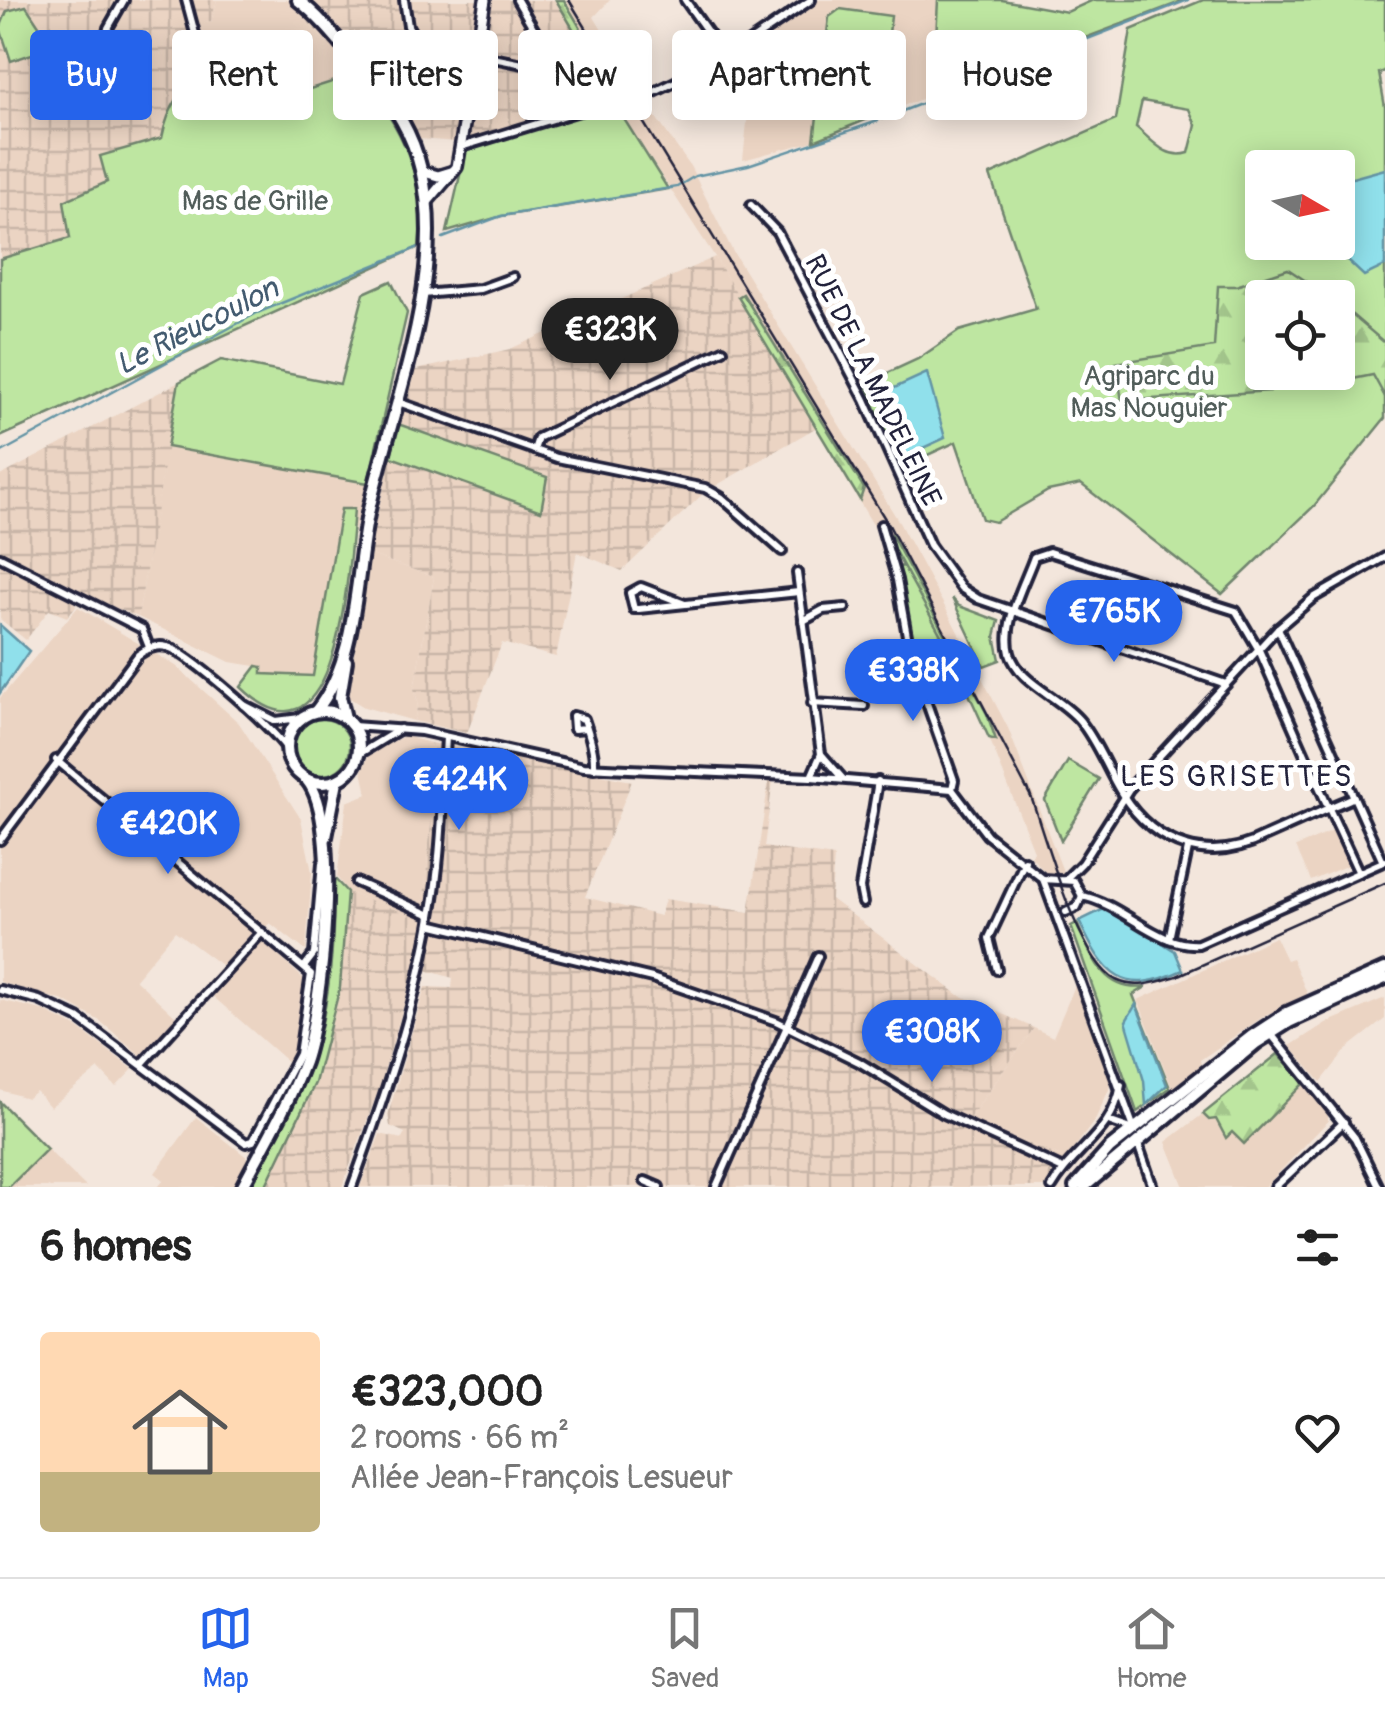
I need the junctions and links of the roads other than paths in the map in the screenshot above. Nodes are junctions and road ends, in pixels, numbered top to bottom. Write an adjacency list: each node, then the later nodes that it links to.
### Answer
1 (124, 0): 9 (street)
2 (186, 0): 10 (street)
3 (404, 0): 17 (street)
4 (486, 0): 11 (street)
5 (517, 0): 14 (street)
6 (685, 0): 12 (street)
7 (811, 0): 13 (street)
8 (301, 1): 20 (main road)
9 (108, 30)
10 (194, 30)
11 (481, 30)
12 (706, 30)
13 (764, 30)
14 (498, 59)
15 (672, 80): 18 (street)
16 (466, 120): 17 (street)
17 (465, 126): 18 (street)
18 (461, 147): 19 (street)
19 (456, 167): 20 (street); 21 (street)
20 (421, 171): 21 (main road)
21 (427, 202): 24 (main road)
22 (750, 206): 36 (street, RUE DE LA MADELEINE)
23 (514, 277): 24 (street)
24 (421, 294): 26 (main road)
25 (723, 350): 27 (street)
26 (396, 402): 27 (street); 39 (main road)
27 (534, 450): 29 (street)
28 (880, 525): 62 (street)
29 (782, 551)
30 (0, 557): 40 (street)
31 (1385, 557): 38 (street)
32 (798, 574): 33 (street)
33 (800, 592): 34 (street); 37 (street)
34 (685, 604): 34 (street)
35 (845, 608): 37 (street)
36 (1014, 612): 41 (street); 42 (street); 63 (street)
37 (803, 621): 44 (street)
38 (1278, 628): 41 (street); 64 (street)
39 (347, 640): 46 (main road); 48 (main road)
40 (150, 648): 43 (street); 55 (street)
41 (1258, 650): 42 (street); 65 (street)
42 (1226, 684): 63 (street)
43 (243, 704): 47 (street); 52 (street)
44 (812, 704): 45 (street); 54 (street)
45 (864, 706)
46 (316, 711): 47 (main road); 48 (main road)
47 (300, 718): 52 (main road)
48 (349, 722): 50 (street); 53 (main road)
49 (588, 728): 56 (street)
50 (400, 729): 51 (street); 53 (street)
51 (446, 737): 56 (street); 82 (street)
52 (286, 748): 59 (main road)
53 (359, 754): 60 (main road)
54 (821, 754): 57 (street); 58 (street)
55 (56, 760): 66 (street); 84 (street)
56 (594, 768): 57 (street)
57 (811, 777): 58 (street)
58 (843, 779): 61 (street)
59 (307, 780): 60 (main road); 68 (main road)
60 (337, 781): 68 (main road)
61 (878, 781): 62 (street); 80 (street)
62 (952, 789): 69 (street)
63 (1123, 796): 67 (street); 71 (street)
64 (1354, 796): 65 (street); 70 (street)
65 (1329, 808): 67 (street); 72 (street)
66 (0, 840)
67 (1188, 848): 85 (street)
68 (324, 852): 87 (street); 102 (main road)
69 (1026, 861): 73 (street); 89 (street)
70 (1384, 861): 72 (street)
71 (1082, 863): 74 (street); 77 (street)
72 (1359, 873): 85 (street)
73 (1043, 879): 76 (street); 79 (street)
74 (1066, 879): 76 (street); 77 (street)
75 (356, 882): 82 (street)
76 (1056, 882): 79 (street)
77 (1078, 884): 78 (street)
78 (1082, 896): 81 (street); 85 (street)
79 (1050, 898): 81 (street); 83 (street)
80 (864, 904)
81 (1066, 912): 83 (street)
82 (430, 919): 92 (street); 103 (street)
83 (1063, 930): 95 (street)
84 (262, 932): 87 (street); 94 (street)
85 (1170, 939)
86 (818, 956): 92 (street)
87 (304, 967): 94 (street)
88 (1385, 969): 98 (main road)
89 (997, 970)
90 (1385, 978): 93 (main road)
91 (0, 990): 94 (street)
92 (786, 1026): 100 (street); 105 (street)
93 (1270, 1033): 97 (street); 99 (main road)
94 (142, 1064)
95 (1121, 1084): 96 (street); 98 (street)
96 (1111, 1122): 98 (street); 100 (street)
97 (1344, 1122): 110 (street); 111 (street)
98 (1135, 1131): 99 (main road); 107 (main road)
99 (1138, 1144): 108 (main road); 109 (street)
100 (1064, 1169): 106 (street)
101 (644, 1181): 104 (street)
102 (242, 1187)
103 (352, 1187)
104 (659, 1187)
105 (716, 1187)
106 (1052, 1187)
107 (1075, 1187)
108 (1084, 1187)
109 (1153, 1187)
110 (1275, 1187)
111 (1379, 1187)

